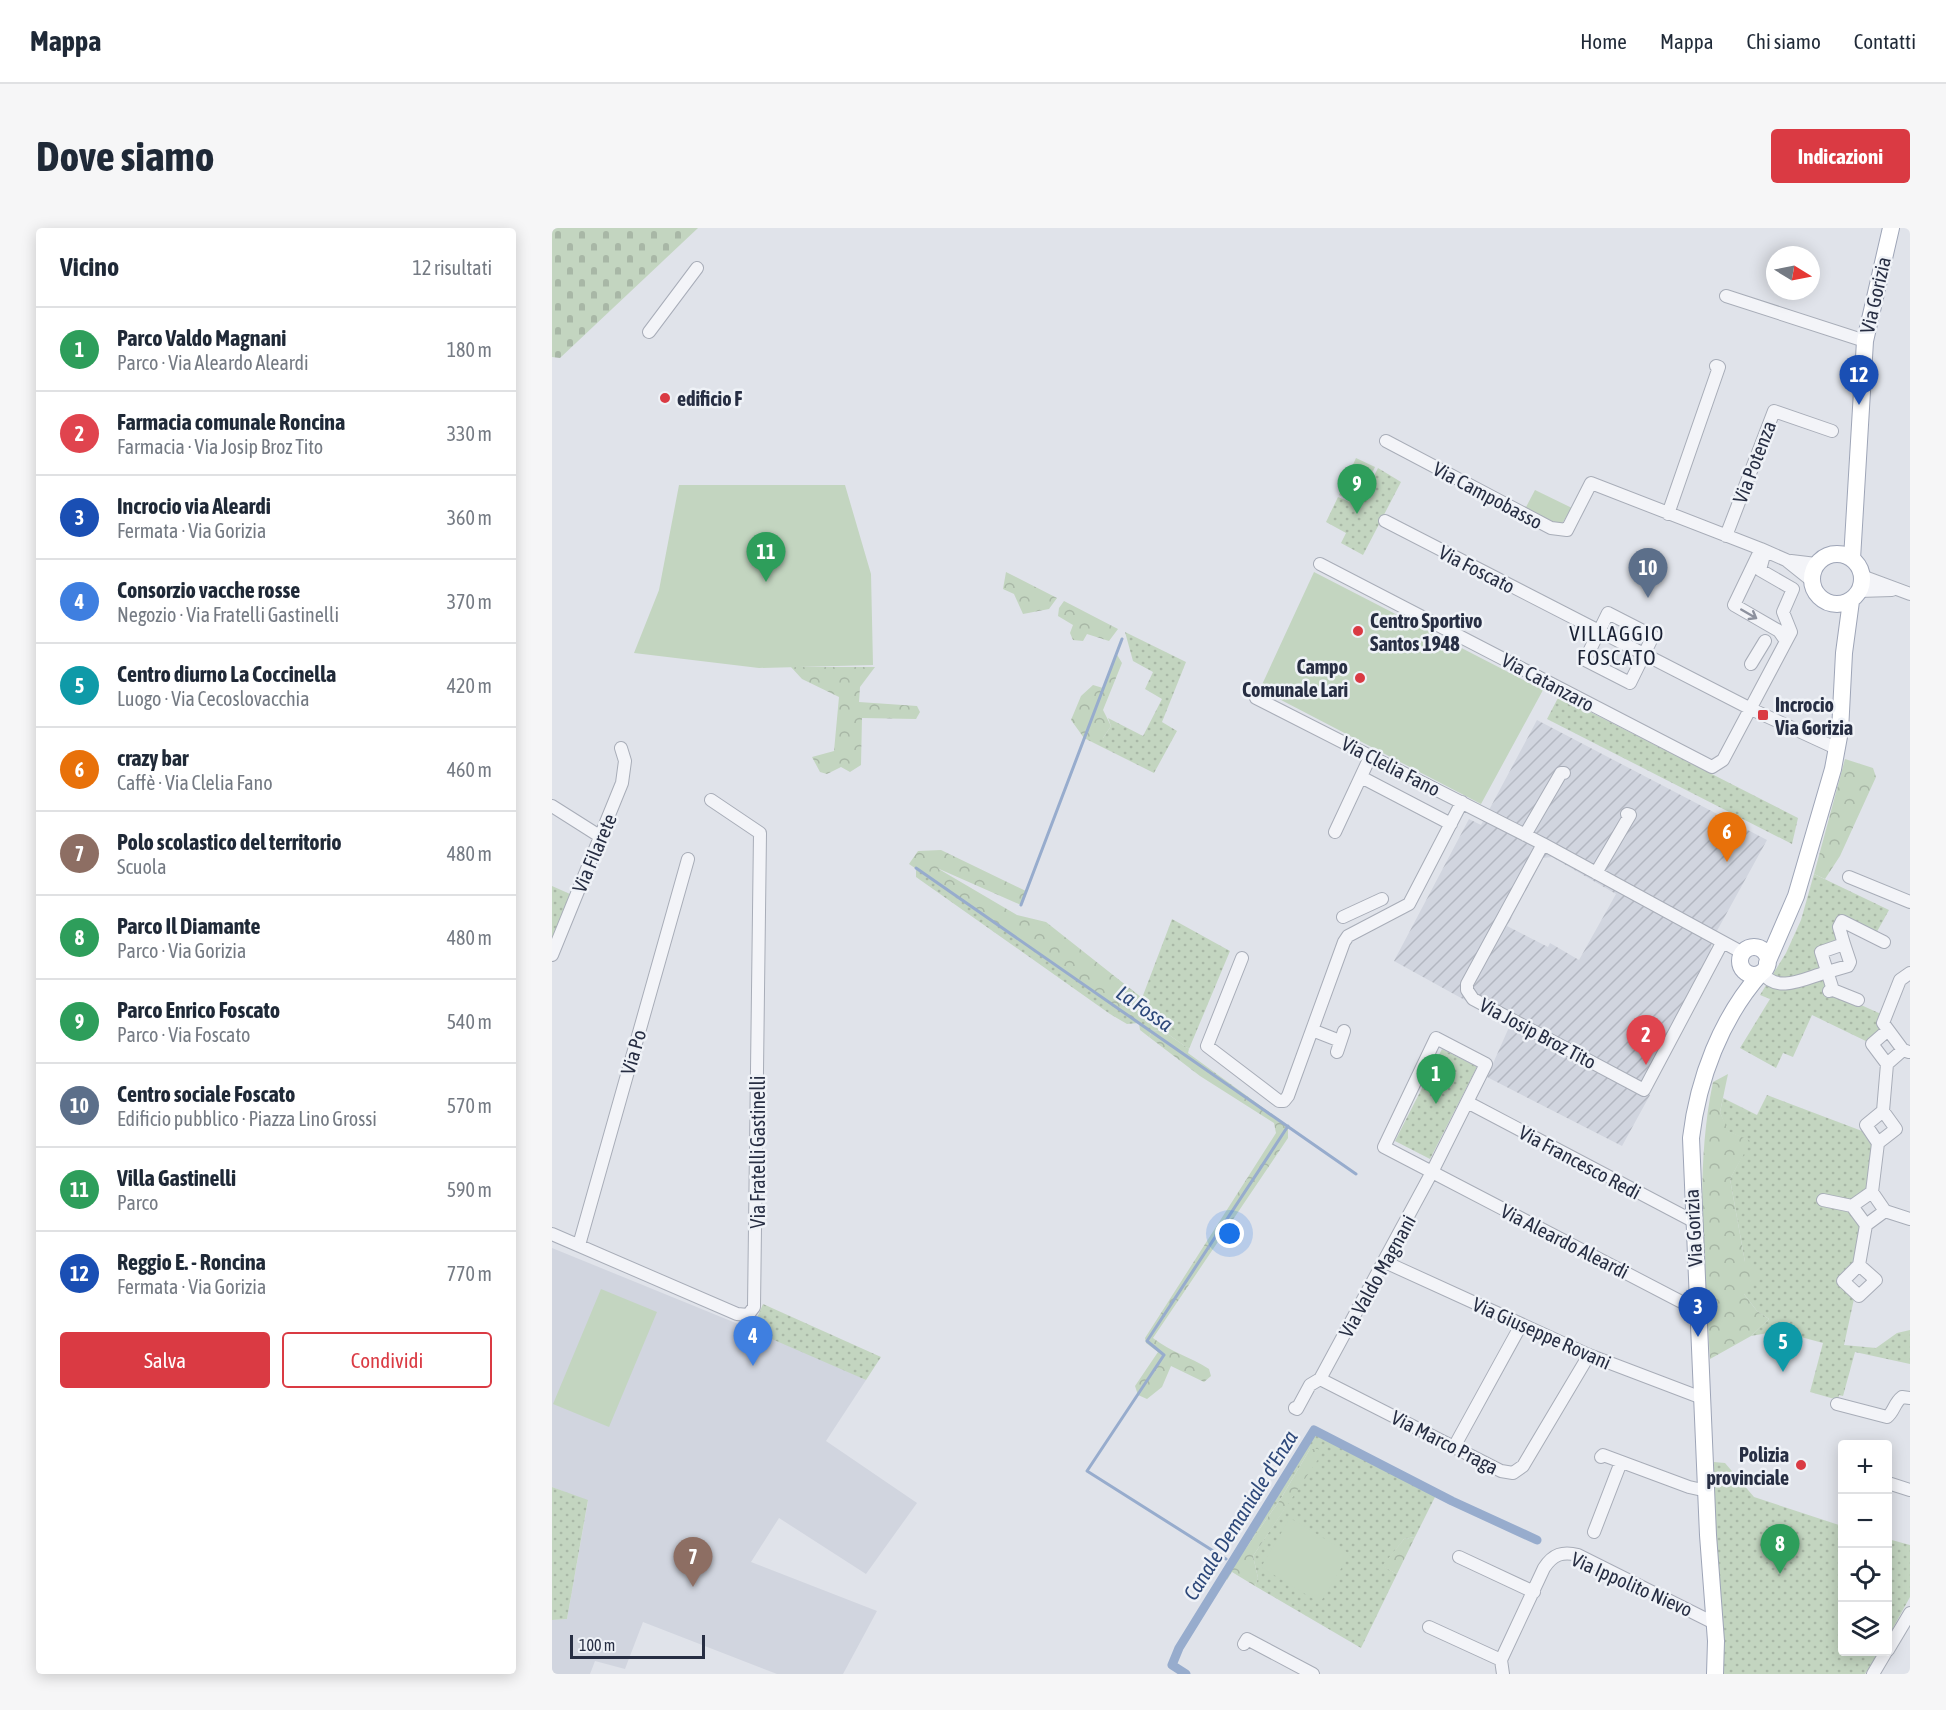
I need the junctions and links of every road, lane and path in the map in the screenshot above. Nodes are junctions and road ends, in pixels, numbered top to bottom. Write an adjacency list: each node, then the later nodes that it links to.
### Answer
1 (1891, 228): 5 (main road, Via Gorizia)
2 (697, 268): 4 (street)
3 (1726, 296): 5 (street)
4 (649, 332)
5 (1865, 341): 9 (main road, Via Gorizia)
6 (1716, 366): 10 (street)
7 (1832, 431): 12 (street, Via Potenza)
8 (1386, 441): 10 (street, Via Campobasso)
9 (1855, 470): 14 (main road); 15 (main road)
10 (1668, 514): 12 (street, Via Campobasso)
11 (1384, 521): 22 (street, Via Foscato)
12 (1726, 536): 13 (street, Via Campobasso)
13 (1763, 550): 17 (street); 18 (street, Via Campobasso)
14 (1833, 554): 15 (main road); 18 (main road)
15 (1852, 559): 19 (main road)
16 (1320, 564): 29 (street, Via Catanzaro)
17 (1756, 568): 24 (street); 24 (street, one-way to 24)
18 (1814, 572): 21 (main road)
19 (1857, 589): 20 (street); 21 (main road); 25 (main road, Via Gorizia)
20 (1910, 594)
21 (1828, 603): 25 (main road)
22 (1599, 632): 26 (street, Via Foscato); 26 (street); 26 (street)
23 (1764, 641): 27 (street)
24 (1786, 641): 27 (street)
25 (1844, 653): 31 (main road, Via Gorizia)
26 (1644, 654): 29 (street, Via Foscato)
27 (1774, 665): 29 (street)
28 (1256, 698): 32 (street, Via Clelia Fano)
29 (1751, 709): 31 (street, Via Foscato)
30 (621, 748): 42 (street, Via Filarete)
31 (1838, 749): 52 (main road, Via Gorizia)
32 (1371, 755): 34 (street); 36 (street, Via Clelia Fano)
33 (1564, 773): 41 (street)
34 (1361, 777): 39 (street); 40 (street)
35 (711, 800): 83 (street, Via Fratelli Gastinelli)
36 (1462, 802): 39 (street); 41 (street, Via Clelia Fano)
37 (552, 806): 42 (street)
38 (1627, 814): 45 (street)
39 (1450, 824): 51 (street)
40 (1335, 832)
41 (1525, 835): 43 (street, Via Clelia Fano)
42 (601, 837): 56 (street, Via Filarete)
43 (1543, 844): 45 (street, Via Clelia Fano); 54 (street, Via Josip Broz Tito)
44 (688, 859): 83 (street, Via Po)
45 (1596, 873): 54 (street, Via Clelia Fano)
46 (1849, 877): 48 (street)
47 (1382, 899): 49 (street)
48 (1910, 902)
49 (1365, 908): 50 (street); 51 (street)
50 (1343, 917)
51 (1374, 923): 64 (street)
52 (1784, 926): 57 (main road); 59 (main road, Via Gorizia)
53 (1884, 942): 55 (street)
54 (1722, 943): 57 (street, Via Clelia Fano)
55 (1844, 944): 60 (street); 60 (street)
56 (552, 955)
57 (1746, 955): 59 (main road); 59 (main road); 63 (main road, Via Gorizia)
58 (1242, 958): 64 (street)
59 (1763, 969): 60 (street); 63 (main road, Via Gorizia)
60 (1827, 972): 62 (street)
61 (1910, 973): 65 (street)
62 (1857, 1000)
63 (1738, 1003): 80 (main road, Via Gorizia)
64 (1312, 1030): 66 (street)
65 (1888, 1030): 67 (street); 68 (street)
66 (1340, 1041)
67 (1906, 1052): 68 (street)
68 (1887, 1064): 70 (street)
69 (1467, 1102): 74 (street, Via Aleardo Aleardi); 74 (street, Via Aleardo Aleardi); 80 (street, Via Francesco Redi)
70 (1883, 1111): 72 (street); 73 (street)
71 (1910, 1127): 72 (street)
72 (1896, 1129): 73 (street)
73 (1878, 1143): 75 (street)
74 (1432, 1172): 84 (street, Via Valdo Magnani); 86 (street, Via Aleardo Aleardi)
75 (1872, 1192): 77 (street); 78 (street)
76 (1823, 1200): 77 (street)
77 (1852, 1206): 81 (street)
78 (1885, 1211): 79 (street); 81 (street)
79 (1910, 1219)
80 (1693, 1221): 86 (main road, Via Gorizia)
81 (1866, 1225): 85 (street)
82 (552, 1234): 83 (street, Via Fratelli Gastinelli)
83 (579, 1245)
84 (1385, 1262): 87 (street, Via Giuseppe Rovani); 89 (street, Via Valdo Magnani)
85 (1859, 1265)
86 (1697, 1310): 90 (main road, Via Gorizia)
87 (1521, 1325): 88 (street, Via Giuseppe Rovani); 94 (street)
88 (1589, 1355): 90 (street, Via Giuseppe Rovani); 94 (street, Via Marco Praga)
89 (1320, 1379): 93 (street); 94 (street, Via Marco Praga)
90 (1702, 1398): 99 (main road, Via Gorizia)
91 (1910, 1398): 92 (street)
92 (1837, 1404)
93 (1295, 1408)
94 (1454, 1447)
95 (1601, 1457): 96 (street)
96 (1621, 1462): 99 (street); 100 (street)
97 (1892, 1485): 98 (street)
98 (1910, 1490)
99 (1707, 1491): 104 (main road, Via Gorizia)
100 (1594, 1532)
101 (1460, 1557): 102 (street)
102 (1534, 1592): 104 (street, Via Ippolito Nievo); 110 (street, Via Ippolito Nievo)
103 (1910, 1612): 107 (street)
104 (1714, 1623): 106 (main road, Via Gorizia)
105 (1429, 1627): 110 (street)
106 (1716, 1641): 113 (main road, Via Gorizia); 114 (main road, Via Gorizia)
107 (1892, 1643)
108 (1244, 1644): 111 (street)
109 (1884, 1656): 115 (street)
110 (1501, 1660): 112 (street)
111 (1313, 1674)
112 (1503, 1674)
113 (1715, 1674)
114 (1725, 1674)
115 (1873, 1674)

